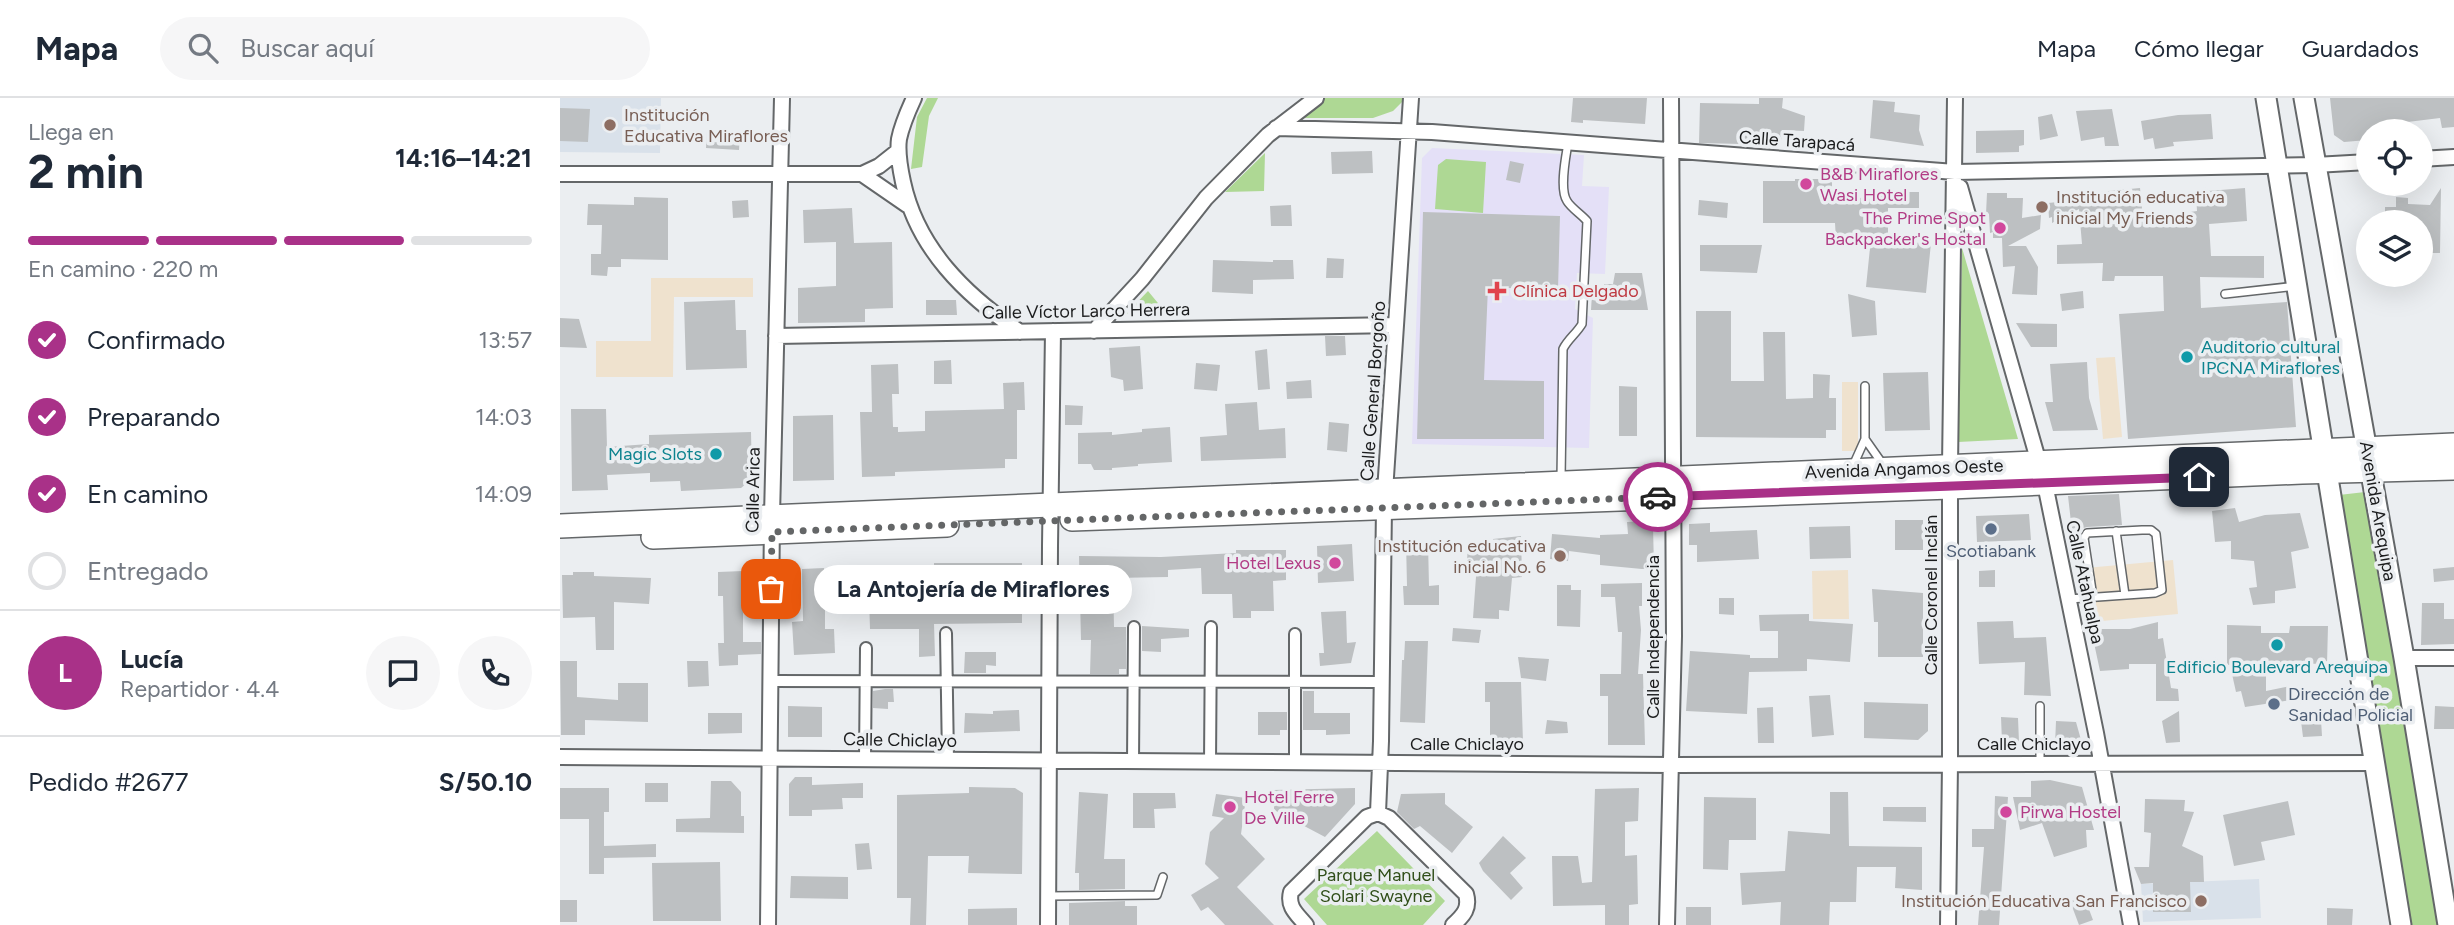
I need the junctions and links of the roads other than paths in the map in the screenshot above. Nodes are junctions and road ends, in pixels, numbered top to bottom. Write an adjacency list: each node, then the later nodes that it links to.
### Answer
1 (782, 98): 20 (street, Calle Arica)
2 (914, 98): 12 (street)
3 (1316, 98): 9 (street)
4 (1411, 98): 10 (street, Calle General Borgoño)
5 (1671, 98): 13 (street, Calle Independencia)
6 (1955, 98): 19 (street, Calle Coronel Inclán)
7 (2266, 98): 17 (main road)
8 (2304, 98): 18 (main road, Avenida Arequipa)
9 (1276, 128): 10 (street, Calle Tarapacá); 28 (street)
10 (1409, 131): 11 (street, Calle Tarapacá); 26 (street, Calle General Borgoño)
11 (1568, 142): 13 (street, Calle Tarapacá); 41 (lane)
12 (898, 151): 22 (street); 23 (street)
13 (1670, 151): 19 (street, Calle Tarapacá); 42 (street, Calle Independencia)
14 (2454, 156): 15 (street)
15 (2433, 158)
16 (2356, 163): 18 (street, Calle Tarapacá)
17 (2277, 165): 18 (street, Calle Tarapacá); 19 (street, Calle Tarapacá); 24 (main road)
18 (2315, 165): 34 (main road, Avenida Arequipa)
19 (1955, 172): 39 (street, Calle Atahualpa); 40 (street, Calle Coronel Inclán)
20 (781, 173): 21 (street); 22 (street); 30 (street, Calle Arica)
21 (560, 174)
22 (862, 174): 23 (street)
23 (907, 205): 29 (street)
24 (2297, 286): 25 (lane); 35 (main road)
25 (2225, 294)
26 (1396, 325): 28 (street, Calle Víctor Larco Herrera); 43 (street, Calle General Borgoño)
27 (1054, 331): 28 (street, Calle Víctor Larco Herrera); 29 (street, Calle Víctor Larco Herrera); 44 (street)
28 (1094, 331)
29 (1020, 332): 30 (street, Calle Víctor Larco Herrera)
30 (776, 336): 45 (street, Calle Arica)
31 (1865, 386): 32 (lane)
32 (1866, 439): 37 (lane); 38 (lane)
33 (2454, 445): 34 (main road)
34 (2369, 460): 35 (main road, Avenida Angamos Oeste); 36 (main road); 57 (main road, Avenida Arequipa)
35 (2325, 461): 39 (main road, Avenida Angamos Oeste); 80 (main road)
36 (2454, 468)
37 (1886, 470): 38 (main road, Avenida Angamos Oeste); 40 (main road, Avenida Angamos Oeste)
38 (1850, 471): 42 (main road, Avenida Angamos Oeste)
39 (2042, 474): 40 (main road, Avenida Angamos Oeste); 51 (street, Calle Atahualpa)
40 (1950, 477): 42 (main road, Avenida Angamos Oeste); 78 (street, Calle Coronel Inclán)
41 (1561, 484): 42 (main road, Avenida Angamos Oeste); 43 (main road, Avenida Angamos Oeste)
42 (1672, 488): 43 (main road, Avenida Angamos Oeste); 81 (street, Calle Independencia)
43 (1385, 498): 44 (main road, Avenida Angamos Oeste); 66 (street, Calle General Borgoño)
44 (1050, 512): 45 (main road, Avenida Angamos Oeste); 62 (street)
45 (772, 524): 46 (main road, Avenida Angamos Oeste); 48 (main road, Avenida Angamos Oeste); 59 (street, Calle Arica)
46 (560, 526)
47 (2116, 531): 49 (lane); 49 (lane); 50 (lane)
48 (560, 541)
49 (2125, 595): 50 (lane)
50 (2093, 597): 51 (lane)
51 (2069, 599): 74 (street, Calle Atahualpa)
52 (1134, 627): 63 (street)
53 (1210, 627): 64 (street)
54 (946, 633): 61 (street)
55 (1295, 634): 65 (street)
56 (866, 648): 60 (street)
57 (2404, 658): 58 (street); 93 (main road, Avenida Arequipa)
58 (2454, 659)
59 (770, 681): 60 (street); 69 (street, Calle Arica)
60 (865, 681): 61 (street); 70 (street)
61 (947, 681): 62 (street); 71 (street)
62 (1049, 681): 63 (street); 72 (street)
63 (1133, 682): 64 (street); 73 (street)
64 (1210, 682): 65 (street); 75 (street)
65 (1295, 682): 66 (street); 76 (street)
66 (1382, 682): 77 (street, Calle General Borgoño)
67 (2040, 706): 79 (lane)
68 (560, 757): 69 (street, Calle Chiclayo)
69 (769, 758): 70 (street, Calle Chiclayo); 85 (street, Calle Arica)
70 (865, 759): 71 (street, Calle Chiclayo)
71 (948, 760): 72 (street, Calle Chiclayo)
72 (1049, 762): 73 (street, Calle Chiclayo); 84 (street)
73 (1133, 762): 75 (street, Calle Chiclayo)
74 (2102, 762): 79 (street, Calle Chiclayo); 80 (street, Calle Chiclayo); 91 (street, Calle Atahualpa)
75 (1210, 763): 76 (street, Calle Chiclayo)
76 (1295, 763): 77 (street, Calle Chiclayo)
77 (1380, 763): 81 (street, Calle Chiclayo); 82 (street, Calle General Borgoño)
78 (1951, 763): 79 (street, Calle Chiclayo); 81 (street, Calle Chiclayo); 90 (street, Calle Coronel Inclán)
79 (2040, 763)
80 (2374, 763): 92 (main road)
81 (1672, 765): 89 (street, Calle Independencia)
82 (1378, 813): 87 (street); 88 (street)
83 (1163, 877): 84 (lane)
84 (1048, 895): 86 (street)
85 (768, 925)
86 (1048, 925)
87 (1306, 925)
88 (1453, 925)
89 (1667, 925)
90 (1948, 925)
91 (2131, 925)
92 (2401, 925)
93 (2448, 925)

